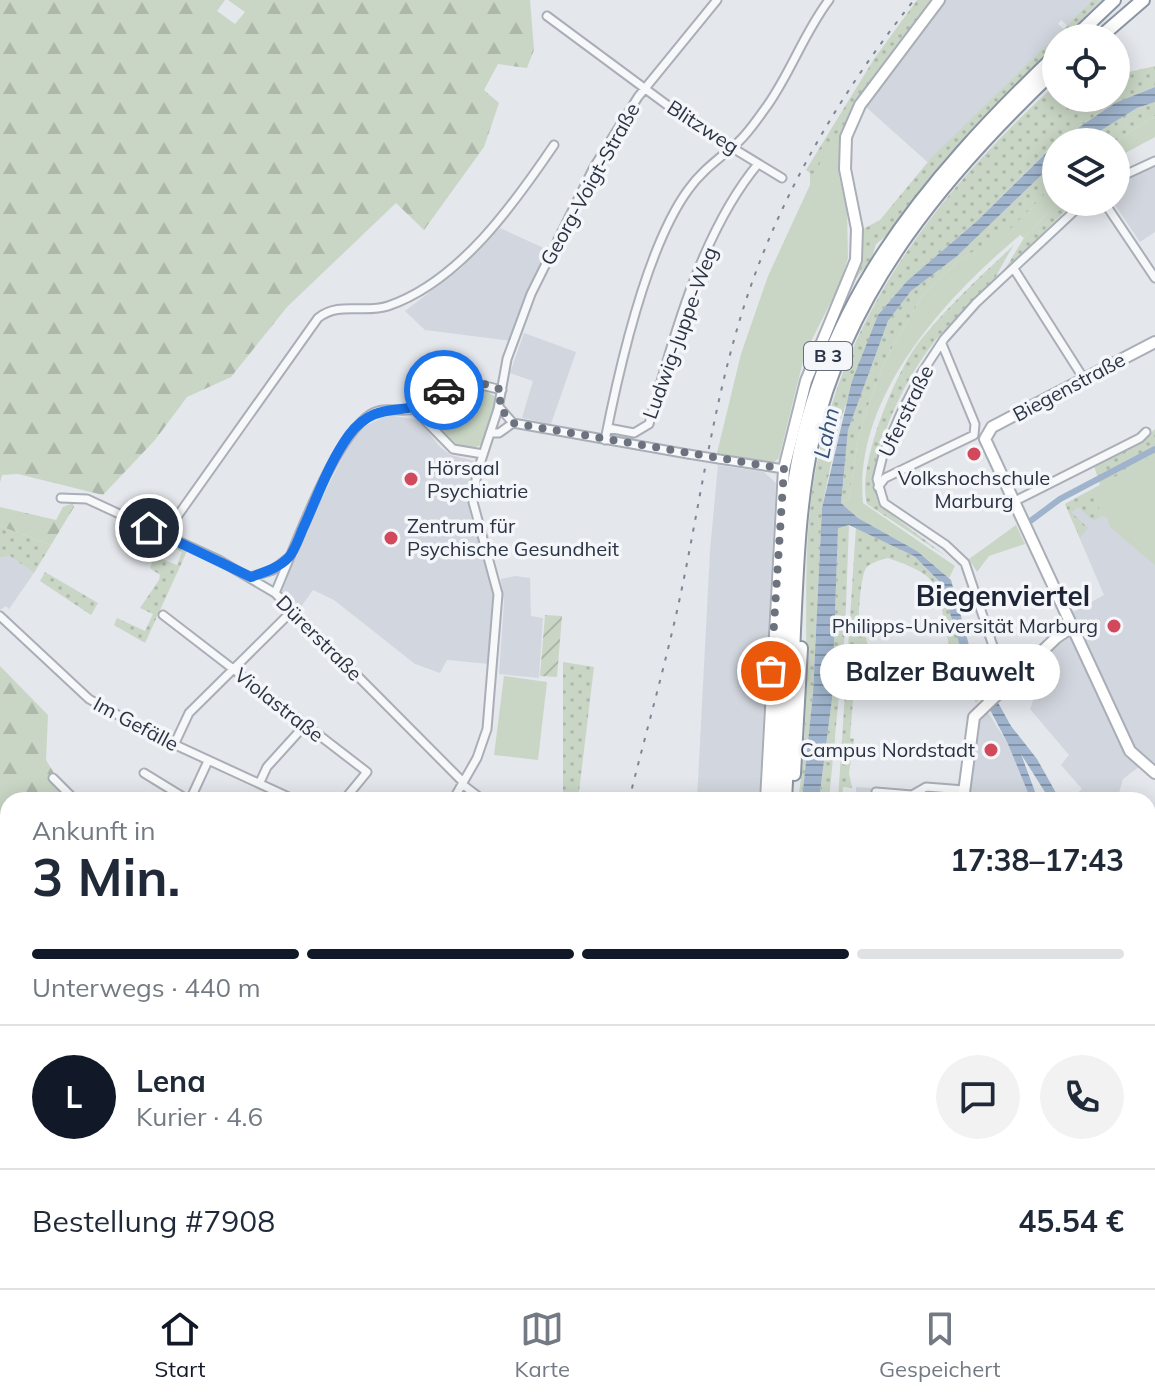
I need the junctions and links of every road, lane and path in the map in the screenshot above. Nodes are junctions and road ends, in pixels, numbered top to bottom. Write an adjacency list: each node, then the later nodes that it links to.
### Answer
1 (717, 0): 13 (street, Georg-Voigt-Straße)
2 (829, 0): 15 (street)
3 (939, 0): 42 (main road)
4 (1132, 0): 9 (highway)
5 (1143, 0): 10 (highway)
6 (1112, 2): 8 (highway)
7 (547, 16): 13 (street, Blitzweg)
8 (1089, 24)
9 (1105, 24)
10 (1115, 24)
11 (1042, 69): 55 (highway, B 3)
12 (1042, 83): 55 (highway, B 3)
13 (645, 88): 15 (street, Blitzweg); 29 (street, Georg-Voigt-Straße)
14 (554, 145): 47 (street)
15 (734, 146): 17 (street, Blitzweg); 35 (street)
16 (1155, 161): 18 (street)
17 (758, 164): 19 (street, Blitzweg); 35 (street, Ludwig-Juppe-Weg)
18 (1130, 173)
19 (782, 178)
20 (1069, 216): 22 (street, Uferstraße)
21 (1113, 216): 23 (street)
22 (1014, 269): 25 (street, Uferstraße); 28 (street)
23 (1155, 278)
24 (1155, 342): 28 (main road, Biegenstraße)
25 (942, 344): 26 (street, Uferstraße); 27 (street)
26 (933, 356): 27 (street); 41 (street, Uferstraße)
27 (946, 360): 38 (street)
28 (1084, 379): 38 (main road, Biegenstraße)
29 (502, 390): 30 (street); 31 (street)
30 (440, 395): 32 (street); 33 (street)
31 (499, 407): 34 (street); 37 (street)
32 (415, 410): 33 (street); 48 (street)
33 (430, 421): 40 (street)
34 (513, 423): 37 (street); 39 (street)
35 (608, 428): 39 (street)
36 (1146, 432): 46 (street)
37 (492, 433): 40 (street)
38 (980, 434): 43 (street, Biegenstraße); 46 (main road)
39 (605, 440): 42 (street, bridge)
40 (483, 454): 65 (street)
41 (880, 463): 43 (street); 44 (street, Uferstraße)
42 (784, 469): 73 (main road)
43 (893, 474): 44 (street, Biegenstraße)
44 (878, 487): 57 (street)
45 (61, 498): 47 (street, Dürerstraße)
46 (1013, 502): 54 (main road)
47 (164, 535): 49 (street, Dürerstraße)
48 (290, 557): 49 (street); 50 (street)
49 (251, 577): 50 (street, Dürerstraße)
50 (275, 593): 51 (street, Dürerstraße)
51 (294, 609): 56 (street); 65 (street, Dürerstraße)
52 (163, 615): 56 (street, Violastraße)
53 (0, 616): 59 (street, Im Gefälle)
54 (1072, 627): 57 (main road); 62 (main road)
55 (794, 632): 74 (highway, B 3); 75 (highway, B 3)
56 (233, 668): 58 (street, Violastraße); 59 (street)
57 (1010, 680): 78 (main road)
58 (305, 725): 64 (street); 70 (street, Violastraße)
59 (174, 745): 60 (street, Im Gefälle)
60 (208, 761): 64 (street, Im Gefälle); 68 (street)
61 (144, 773): 67 (street)
62 (1155, 773)
63 (53, 778): 66 (street)
64 (260, 782): 69 (street, Im Gefälle)
65 (462, 783): 71 (street); 72 (street, Dürerstraße)
66 (67, 792)
67 (176, 792)
68 (193, 792)
69 (279, 792)
70 (351, 792)
71 (457, 792)
72 (473, 792)
73 (766, 792)
74 (777, 792)
75 (787, 792)
76 (917, 792): 77 (street)
77 (950, 792)
78 (964, 792)

